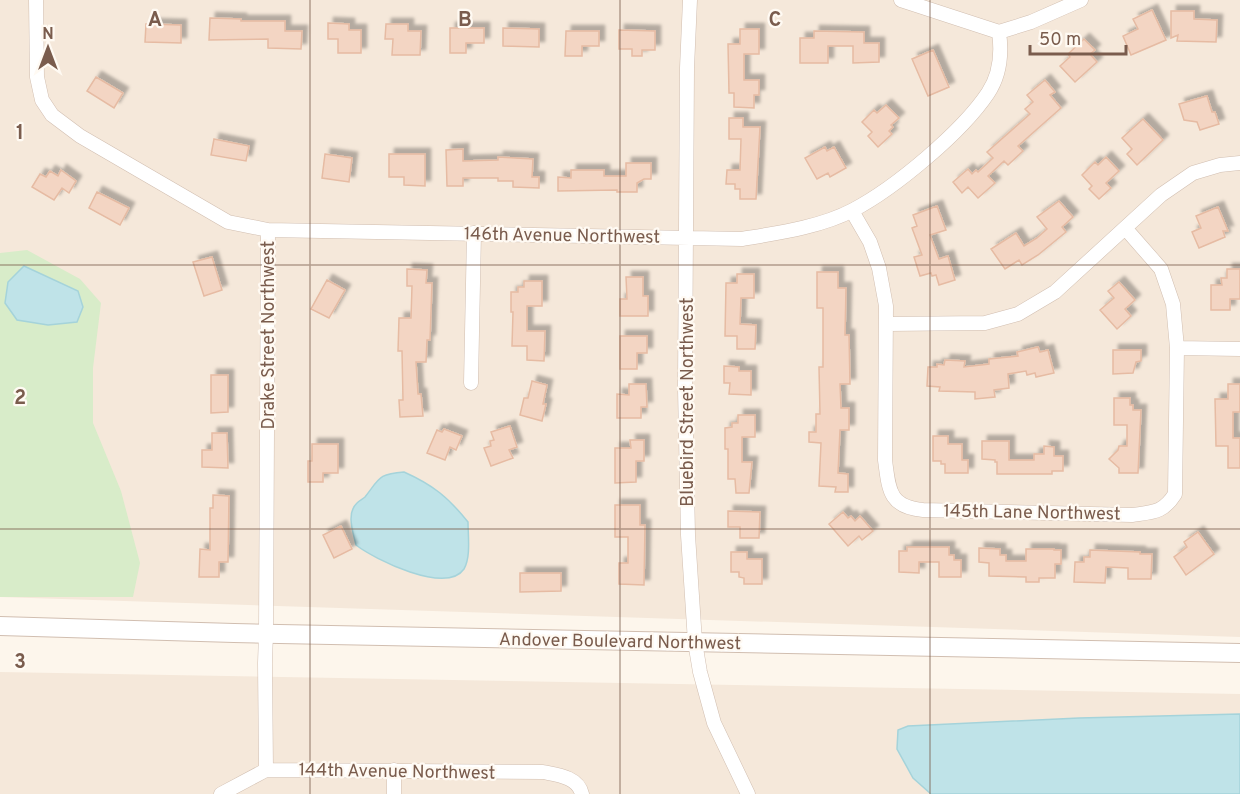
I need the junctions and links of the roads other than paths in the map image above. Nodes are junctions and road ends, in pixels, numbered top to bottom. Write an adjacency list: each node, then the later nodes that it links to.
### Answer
1 (36, 0): 9 (street, Drake Street Northwest)
2 (690, 0): 11 (street, Bluebird Street Northwest)
3 (901, 0): 5 (street)
4 (1081, 0): 5 (street)
5 (999, 32): 7 (street, 146th Avenue Northwest)
6 (1240, 163): 8 (street)
7 (852, 211): 11 (street, 146th Avenue Northwest); 12 (street)
8 (1126, 229): 12 (street); 13 (street)
9 (268, 230): 10 (street, 146th Avenue Northwest); 17 (street, Drake Street Northwest)
10 (474, 233): 11 (street, 146th Avenue Northwest); 15 (street)
11 (687, 237): 18 (street, Bluebird Street Northwest)
12 (887, 324): 13 (street, 145th Lane Northwest)
13 (1177, 348): 14 (street)
14 (1240, 349)
15 (471, 383)
16 (0, 626): 17 (street, Andover Boulevard Northwest)
17 (266, 633): 18 (street, Andover Boulevard Northwest); 20 (street, Drake Street Northwest)
18 (695, 642): 19 (street, Andover Boulevard Northwest); 25 (street, Bluebird Street Northwest)
19 (1240, 653)
20 (266, 770): 21 (street, 144th Avenue Northwest); 23 (street, 144th Avenue Northwest)
21 (394, 770): 22 (street, 144th Avenue Northwest); 24 (street)
22 (579, 788)
23 (221, 794)
24 (394, 794)
25 (748, 794)

